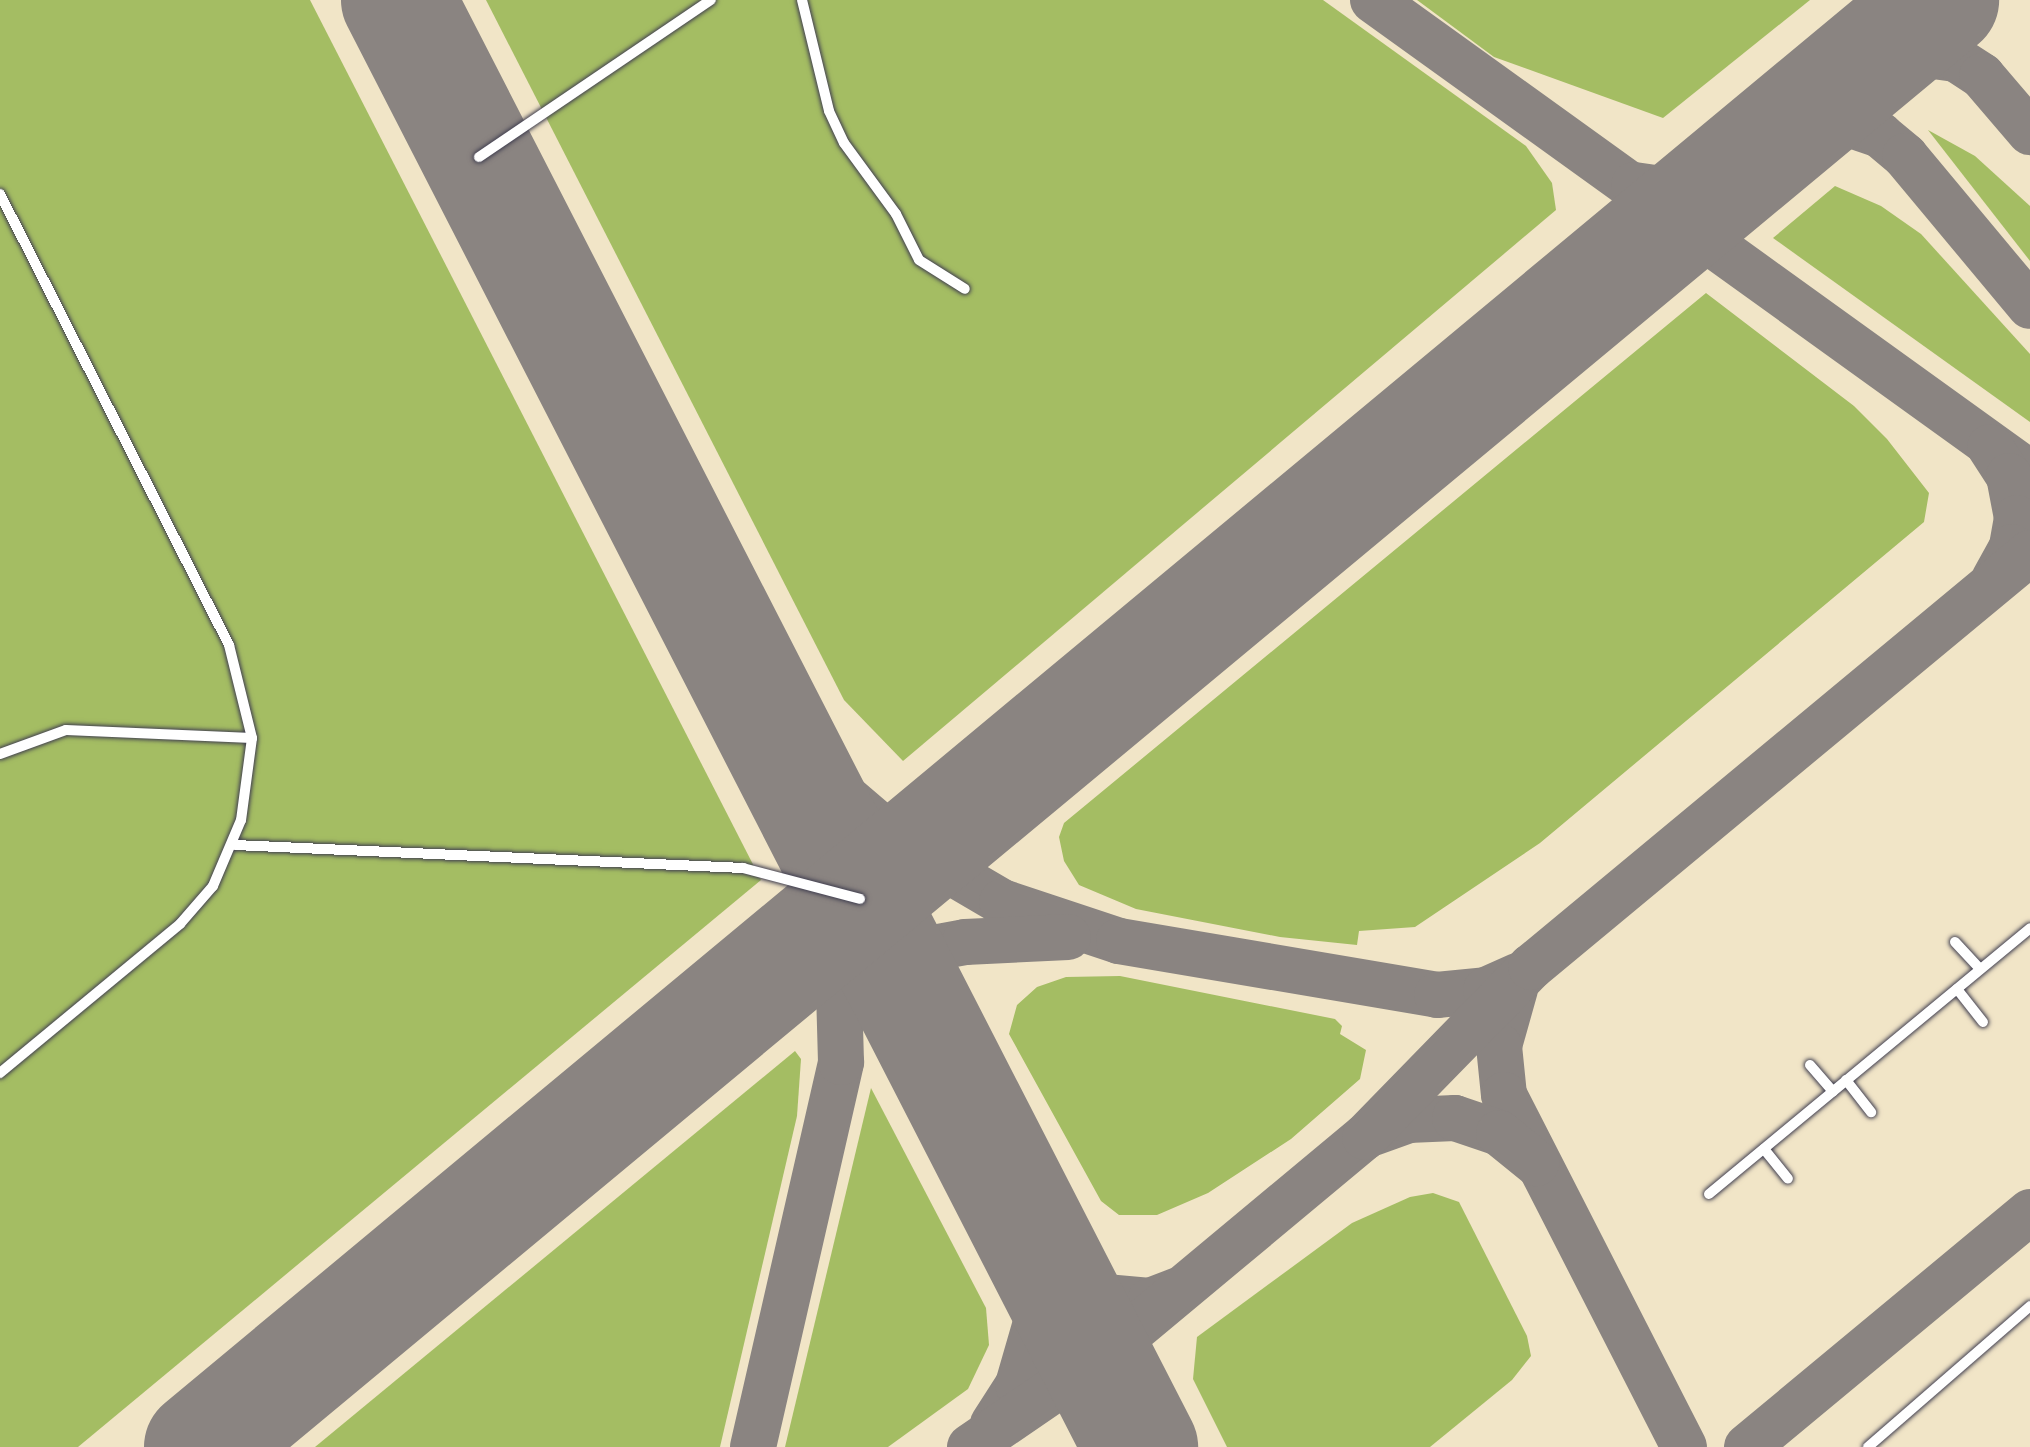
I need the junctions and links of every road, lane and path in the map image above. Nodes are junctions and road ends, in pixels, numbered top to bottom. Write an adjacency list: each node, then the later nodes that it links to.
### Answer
1 (711, 0): 3 (lane)
2 (802, 0): 5 (lane)
3 (478, 158)
4 (0, 194): 6 (lane)
5 (965, 289)
6 (252, 738): 7 (lane); 8 (lane)
7 (0, 754)
8 (234, 845): 9 (lane); 16 (lane)
9 (860, 899)
10 (2030, 928): 12 (lane)
11 (1955, 942): 12 (lane)
12 (1980, 970): 13 (lane)
13 (1957, 989): 14 (lane); 17 (lane)
14 (1983, 1022)
15 (1810, 1065): 18 (lane)
16 (0, 1073)
17 (1846, 1080): 18 (lane); 19 (lane)
18 (1833, 1091): 20 (lane)
19 (1871, 1112)
20 (1764, 1149): 21 (lane); 22 (lane)
21 (1788, 1179)
22 (1709, 1194)
23 (2030, 1306): 24 (lane)
24 (1868, 1447)

